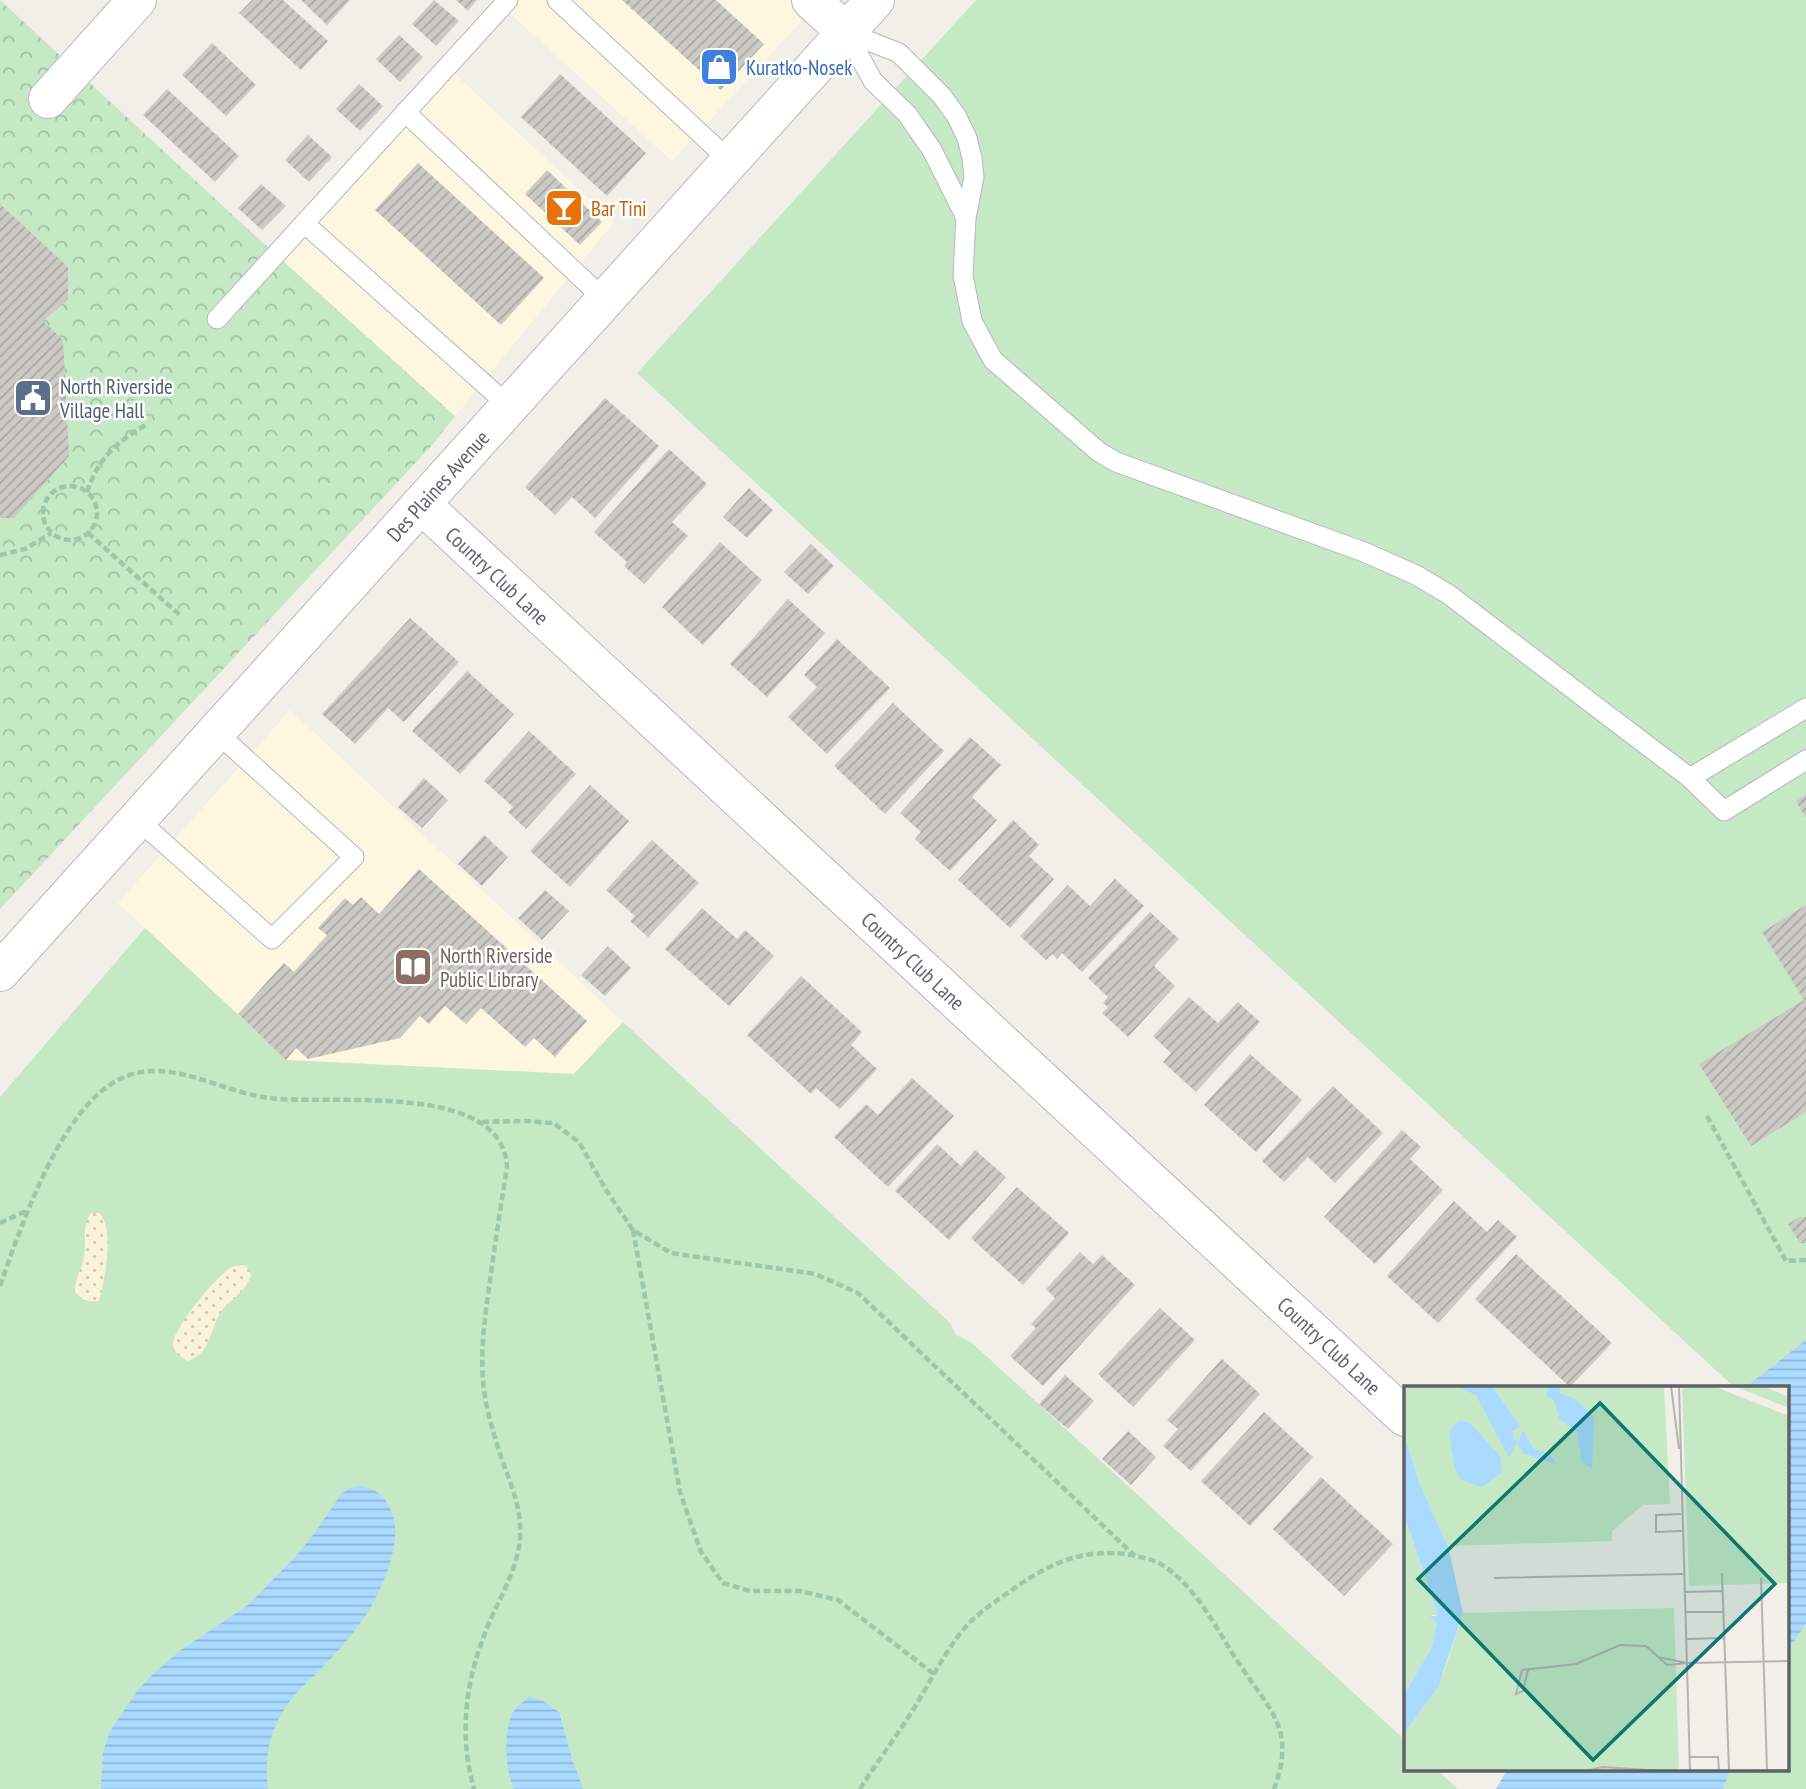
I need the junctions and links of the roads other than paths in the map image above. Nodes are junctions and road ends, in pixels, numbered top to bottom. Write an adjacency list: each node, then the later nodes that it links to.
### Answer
1 (137, 0): 7 (street)
2 (508, 0): 8 (lane)
3 (557, 0): 9 (lane)
4 (811, 0): 6 (street)
5 (875, 0): 6 (street, Des Plaines Avenue)
6 (846, 32): 9 (street, Des Plaines Avenue); 10 (lane); 10 (lane)
7 (48, 99)
8 (405, 112): 11 (lane); 12 (lane)
9 (730, 161): 12 (street, Des Plaines Avenue)
10 (966, 218): 19 (lane)
11 (304, 223): 13 (lane); 14 (lane)
12 (605, 300): 14 (street, Des Plaines Avenue)
13 (217, 319)
14 (509, 406): 15 (street, Des Plaines Avenue)
15 (421, 504): 17 (street, Des Plaines Avenue); 22 (street, Country Club Lane)
16 (1806, 708): 19 (lane)
17 (216, 732): 20 (street, Des Plaines Avenue); 20 (lane)
18 (1806, 760): 19 (lane)
19 (1690, 778)
20 (137, 819): 21 (street, Des Plaines Avenue)
21 (0, 971)
22 (1404, 1416)

